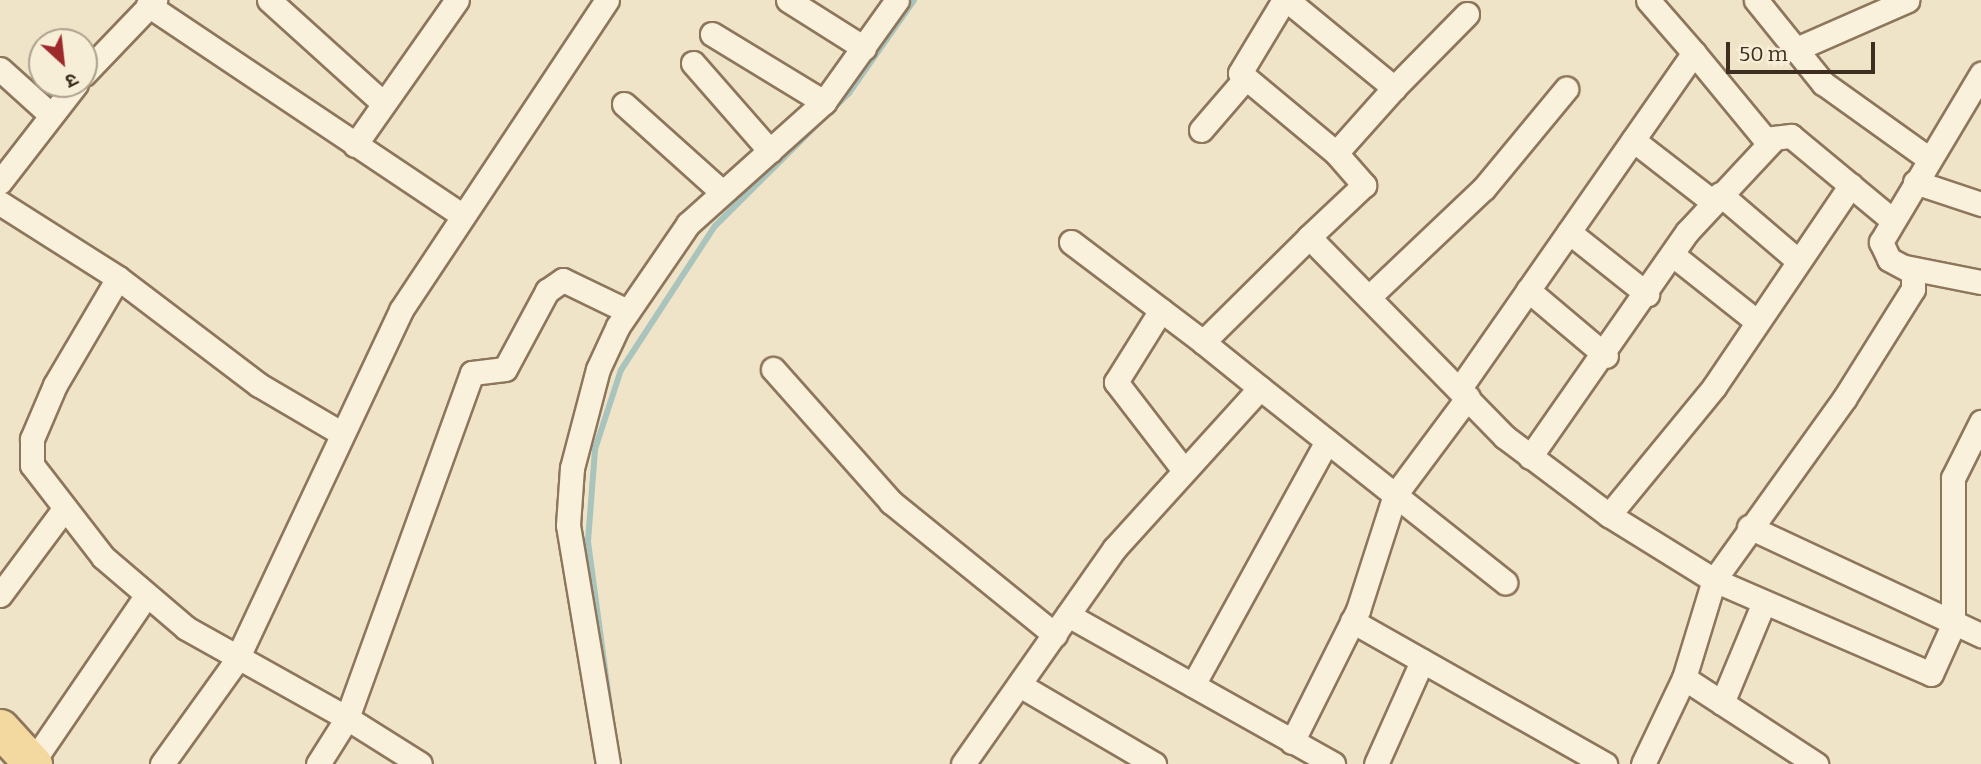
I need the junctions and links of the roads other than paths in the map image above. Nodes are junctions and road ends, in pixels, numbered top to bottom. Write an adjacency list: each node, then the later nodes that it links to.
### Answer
1 (269, 0): 25 (street)
2 (457, 0): 25 (street)
3 (607, 0): 42 (street)
4 (789, 0): 13 (street)
5 (897, 0): 13 (street)
6 (1286, 0): 20 (street); 21 (street)
7 (1648, 0): 15 (street)
8 (1756, 0): 14 (street)
9 (1908, 0): 14 (street)
10 (151, 3): 16 (street); 31 (street)
11 (1467, 15): 21 (street)
12 (712, 34): 24 (street)
13 (863, 48): 24 (street)
14 (1794, 50): 34 (street)
15 (1694, 54): 29 (street); 30 (street)
16 (98, 59)
17 (693, 63): 32 (street)
18 (0, 69): 27 (street)
19 (1981, 76): 34 (street)
20 (1244, 80): 28 (street); 33 (street)
21 (1394, 88): 33 (street)
22 (1566, 89): 54 (street)
23 (64, 98): 27 (street)
24 (824, 102): 32 (street)
25 (383, 103): 31 (street)
26 (624, 104): 38 (street)
27 (50, 114): 35 (street)
28 (1201, 130)
29 (1633, 140): 39 (street); 44 (street)
30 (1772, 141): 37 (street); 39 (street)
31 (355, 145): 42 (street)
32 (770, 151): 38 (street)
33 (1336, 153): 45 (street)
34 (1929, 159): 36 (street)
35 (0, 182)
36 (1915, 182): 41 (street); 43 (street)
37 (1851, 185): 43 (street); 48 (street)
38 (721, 191): 56 (street)
39 (1716, 198): 47 (street); 48 (street)
40 (0, 203): 50 (street)
41 (1981, 204)
42 (462, 215): 64 (street)
43 (1892, 220): 49 (street)
44 (1569, 232): 52 (street); 53 (street)
45 (1309, 237): 54 (street); 58 (street)
46 (1071, 242): 55 (street)
47 (1673, 255): 53 (street); 57 (street)
48 (1796, 259): 57 (street)
49 (1905, 267): 51 (street); 71 (street)
50 (118, 278): 64 (street); 69 (street)
51 (1981, 282)
52 (1528, 290): 59 (street); 62 (street)
53 (1647, 294): 59 (street)
54 (1369, 297): 62 (street)
55 (1161, 310): 58 (street); 67 (street)
56 (627, 311): 88 (street); 96 (street)
57 (1755, 320): 70 (street)
58 (1202, 342): 61 (street)
59 (1606, 356): 66 (street)
60 (773, 369): 80 (street)
61 (1259, 387): 65 (street); 67 (street)
62 (1464, 392): 66 (street); 68 (street)
63 (1981, 422): 79 (street)
64 (340, 432): 82 (street)
65 (1327, 441): 68 (street); 85 (street)
66 (1530, 457): 70 (street)
67 (1183, 469): 77 (street)
68 (1395, 495): 73 (street); 78 (street)
69 (64, 509): 74 (street); 75 (street)
70 (1609, 515): 72 (street)
71 (1749, 527): 72 (street); 79 (street)
72 (1714, 580): 76 (street); 84 (street)
73 (1505, 582)
74 (0, 595)
75 (146, 596): 82 (street); 92 (street)
76 (1764, 602): 79 (street); 87 (street)
77 (1068, 615): 80 (street); 85 (street)
78 (1352, 621): 83 (street); 90 (street)
79 (1953, 625): 81 (street)
80 (1055, 635): 86 (street)
81 (1981, 635)
82 (236, 661): 88 (street); 93 (street)
83 (1422, 661): 99 (street); 100 (street)
84 (1684, 678): 87 (street); 101 (street)
85 (1194, 685): 90 (street)
86 (1023, 687): 91 (street); 97 (street)
87 (1722, 703): 102 (street)
88 (347, 718): 94 (street); 95 (street)
89 (0, 728): 92 (main road)
90 (1292, 743): 98 (street)
91 (1143, 761)
92 (33, 763)
93 (162, 764)
94 (318, 764)
95 (420, 764)
96 (608, 764)
97 (963, 764)
98 (1333, 764)
99 (1376, 764)
100 (1605, 764)
101 (1643, 764)
102 (1816, 764)

